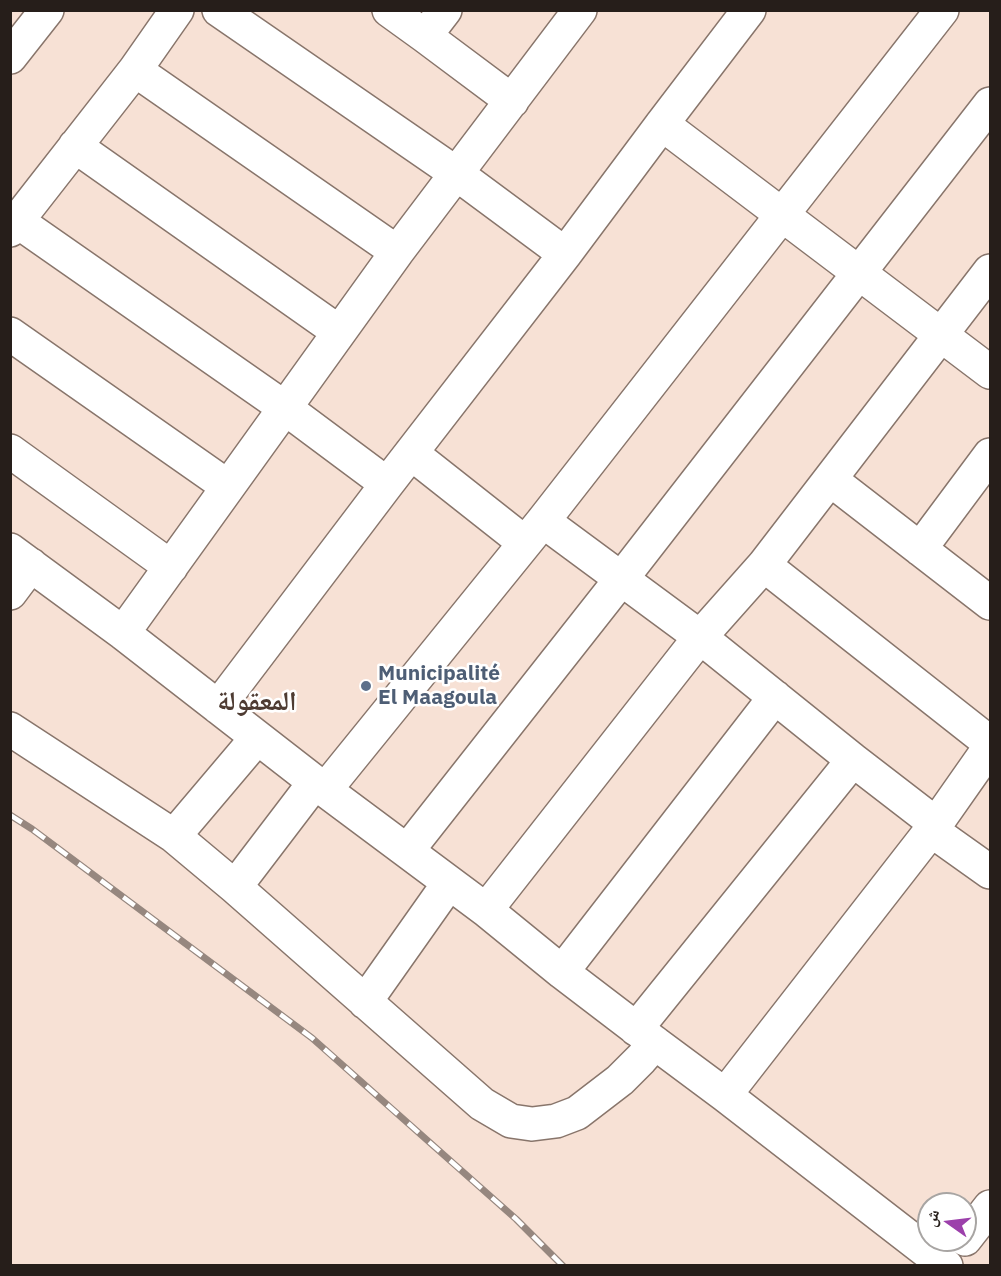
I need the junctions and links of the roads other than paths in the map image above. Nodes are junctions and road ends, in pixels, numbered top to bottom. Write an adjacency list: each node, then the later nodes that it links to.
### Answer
1 (46, 10): 9 (street)
2 (177, 10): 10 (street)
3 (219, 10): 15 (street)
4 (389, 10): 8 (street)
5 (580, 10): 11 (street)
6 (749, 10): 13 (street)
7 (942, 10): 16 (street)
8 (435, 23): 11 (street)
9 (10, 57)
10 (135, 70): 14 (street); 18 (street)
11 (512, 101): 15 (street)
12 (990, 105): 21 (street)
13 (662, 124): 16 (street); 19 (street)
14 (75, 146): 17 (street); 22 (street)
15 (457, 174): 18 (street); 19 (street)
16 (782, 216): 21 (street); 33 (street)
17 (14, 226): 26 (street)
18 (397, 252): 22 (street)
19 (565, 254): 28 (street)
20 (990, 271): 24 (street)
21 (858, 273): 24 (street); 38 (street)
22 (339, 332): 26 (street)
23 (10, 334): 32 (street)
24 (941, 334): 25 (street); 30 (street)
25 (990, 372)
26 (285, 408): 31 (street); 32 (street)
27 (10, 451): 37 (street)
28 (411, 453): 31 (street); 33 (street)
29 (990, 455): 34 (street)
30 (831, 480): 34 (street); 36 (street)
31 (387, 484): 44 (street)
32 (227, 486): 37 (street)
33 (534, 532): 38 (street); 49 (street)
34 (920, 549): 40 (street)
35 (20, 558): 39 (street); 41 (street)
36 (764, 565): 42 (street); 47 (street)
37 (171, 567): 41 (street)
38 (622, 578): 42 (street); 52 (street)
39 (10, 593)
40 (990, 603)
41 (123, 633): 44 (street)
42 (700, 637): 43 (street); 56 (street)
43 (775, 698): 48 (street); 57 (street)
44 (218, 707): 46 (street)
45 (10, 729): 51 (street)
46 (257, 738): 49 (street); 51 (street)
47 (990, 745): 50 (street)
48 (853, 760): 50 (street); 59 (street)
49 (320, 786): 52 (street); 55 (street)
50 (933, 827): 53 (street); 60 (street)
51 (174, 836): 55 (street)
52 (407, 851): 54 (street)
53 (990, 872)
54 (449, 883): 56 (street); 58 (street)
55 (235, 887): 58 (street)
56 (486, 910): 57 (street)
57 (562, 972): 59 (street)
58 (365, 1002): 59 (street)
59 (646, 1036): 60 (street)
60 (725, 1095): 63 (street)
61 (990, 1207): 62 (street)
62 (977, 1224)
63 (917, 1226)

